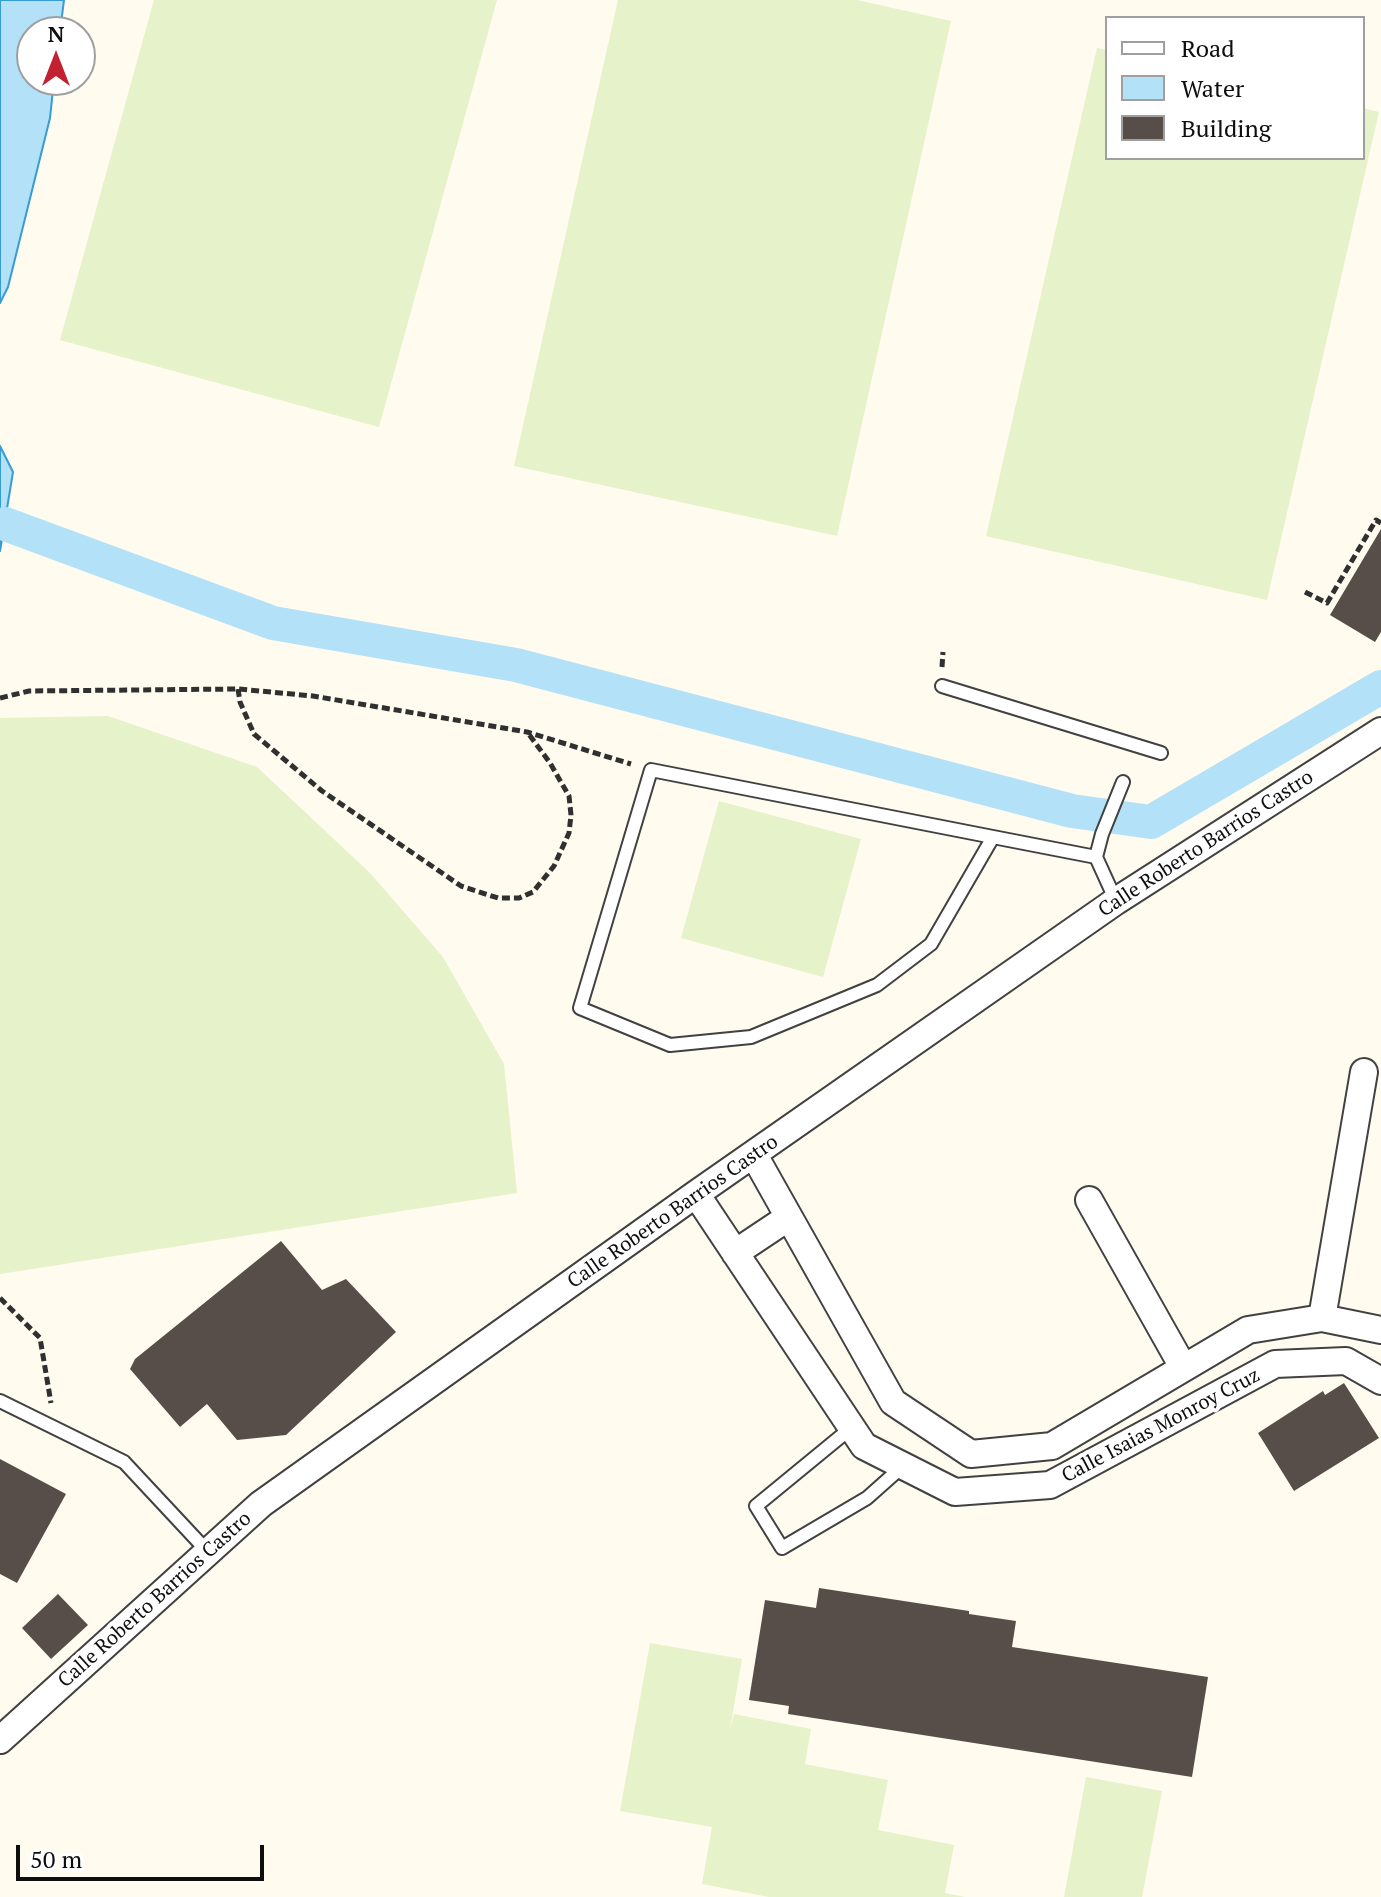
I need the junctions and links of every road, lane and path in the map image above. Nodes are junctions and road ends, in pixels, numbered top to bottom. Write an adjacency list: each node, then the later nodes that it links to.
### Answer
1 (1381, 523): 2 (path)
2 (1305, 592)
3 (942, 686): 8 (lane)
4 (238, 689): 5 (path); 7 (path); 7 (path)
5 (0, 698)
6 (1381, 731): 13 (street, Calle Roberto Barrios Castro)
7 (527, 732): 9 (path)
8 (1161, 753)
9 (651, 770): 11 (lane); 11 (lane)
10 (1123, 782): 12 (lane)
11 (993, 837): 12 (lane)
12 (1096, 857): 13 (lane)
13 (1116, 901): 15 (street, Calle Roberto Barrios Castro)
14 (1364, 1072): 21 (street)
15 (754, 1155): 16 (street, Calle Roberto Barrios Castro); 18 (street, Calle Isaias Monroy Cruz)
16 (696, 1194): 19 (street, Calle Isaias Monroy Cruz); 29 (street, Calle Roberto Barrios Castro)
17 (1089, 1200): 23 (street)
18 (789, 1217): 19 (street); 23 (street, Calle Isaias Monroy Cruz)
19 (735, 1253): 26 (street, Calle Isaias Monroy Cruz)
20 (0, 1298): 27 (path)
21 (1322, 1318): 22 (street, Calle Isaias Monroy Cruz); 23 (street, Calle Isaias Monroy Cruz)
22 (1381, 1330)
23 (1183, 1367)
24 (1381, 1381): 28 (street, Calle Isaias Monroy Cruz)
25 (0, 1401): 27 (lane)
26 (851, 1428): 28 (street, Calle Isaias Monroy Cruz); 28 (lane)
27 (56, 1429): 29 (lane)
28 (903, 1466)
29 (208, 1552): 30 (street, Calle Roberto Barrios Castro)
30 (0, 1740)

